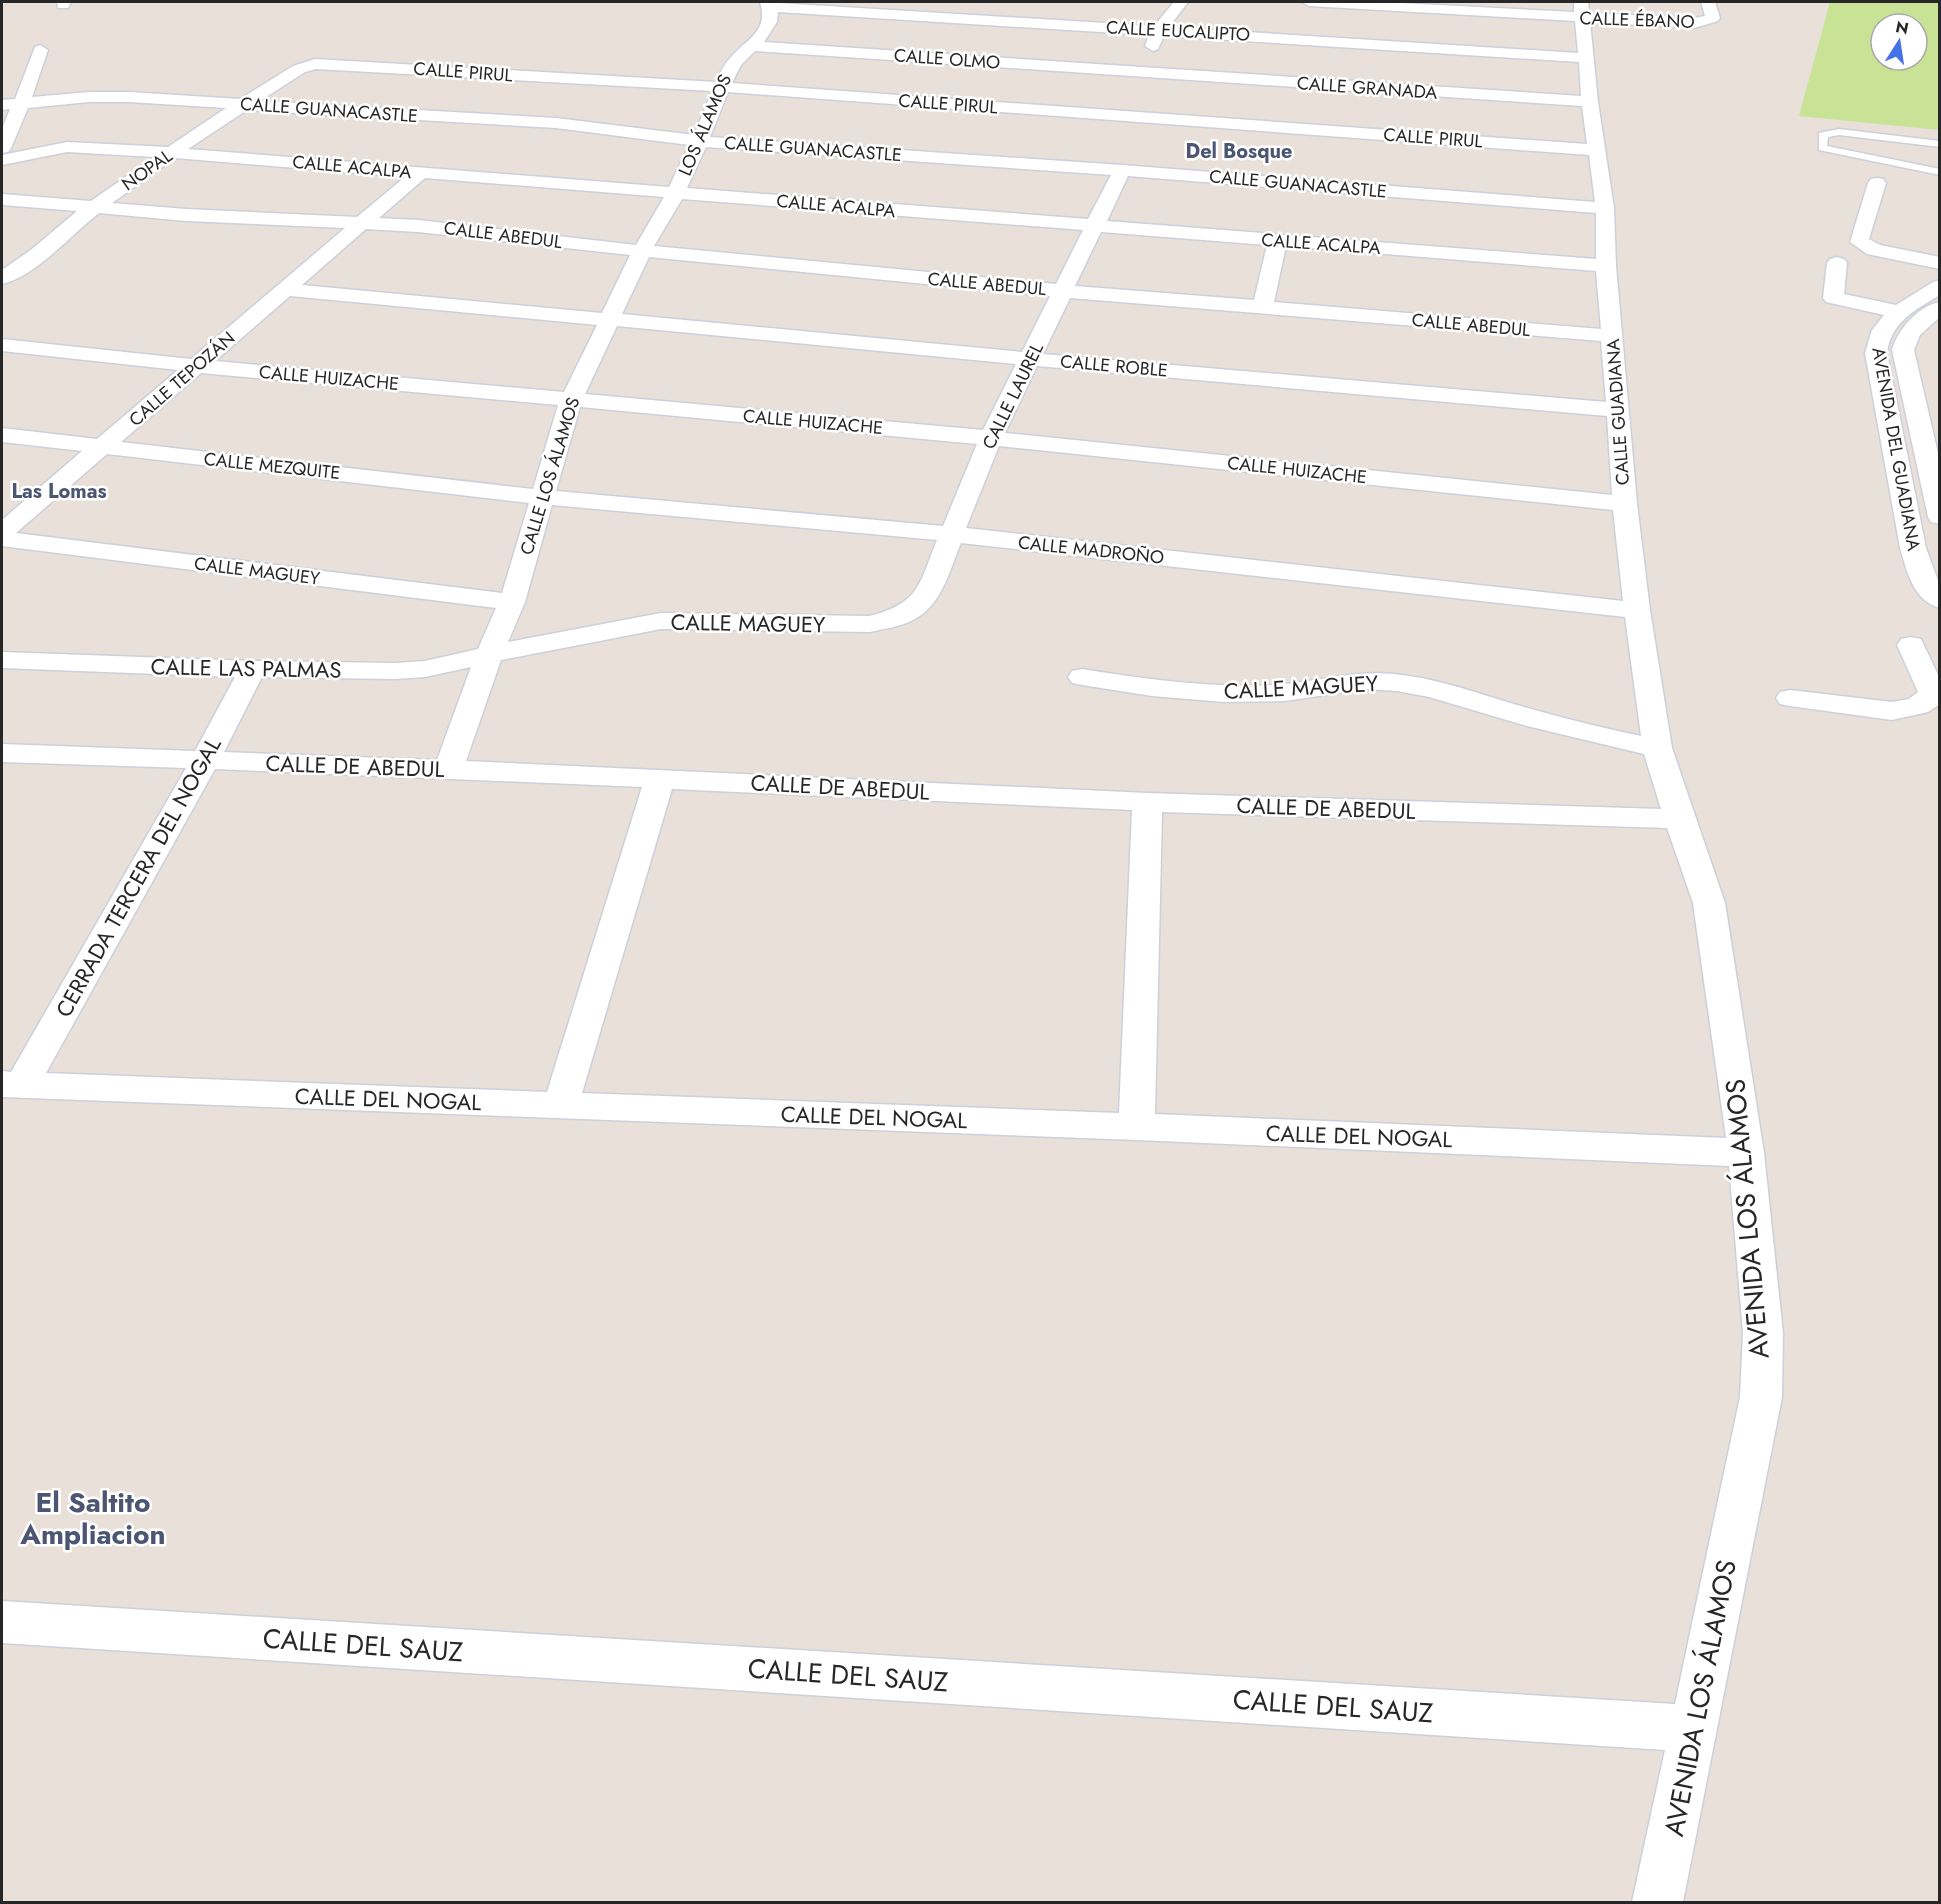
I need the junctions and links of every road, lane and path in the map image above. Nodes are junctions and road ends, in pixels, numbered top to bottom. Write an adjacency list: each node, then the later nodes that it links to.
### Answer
1 (1180, 2): 9 (street)
2 (1327, 2): 5 (street, CALLE ÉBANO); 7 (street)
3 (1708, 2): 6 (street, CALLE ÉBANO)
4 (769, 4): 8 (street, CALLE EUCALIPTO); 11 (street, LOS ÁLAMOS)
5 (1456, 6): 6 (street, CALLE ÉBANO)
6 (1582, 10): 13 (street, CALLE GUADIANA)
7 (1309, 14): 10 (street)
8 (1059, 25): 9 (street, CALLE EUCALIPTO); 15 (street)
9 (1160, 30): 10 (street, CALLE EUCALIPTO); 17 (street)
10 (1308, 45): 13 (street, CALLE EUCALIPTO)
11 (751, 46): 14 (street, CALLE OLMO); 19 (street, LOS ÁLAMOS)
12 (40, 50): 22 (street)
13 (1586, 58): 21 (street, CALLE GUADIANA)
14 (988, 62): 15 (street, CALLE OLMO); 26 (street)
15 (1041, 66): 17 (street, CALLE OLMO)
16 (299, 69): 18 (street, CALLE PIRUL); 23 (street, NOPAL)
17 (1143, 73): 21 (street, CALLE GRANADA)
18 (534, 77): 19 (street, CALLE PIRUL); 20 (street)
19 (721, 87): 26 (street, CALLE PIRUL); 28 (street, LOS ÁLAMOS)
20 (516, 91)
21 (1590, 102): 32 (street, CALLE GUADIANA)
22 (22, 104): 23 (street, CALLE GUANACASTLE); 24 (street, CALLE GUANACASTLE); 31 (street)
23 (243, 104): 27 (street, CALLE GUANACASTLE); 33 (street, NOPAL)
24 (2, 105)
25 (498, 105): 27 (street)
26 (959, 105): 32 (street, CALLE PIRUL)
27 (480, 119): 28 (street, CALLE GUANACASTLE)
28 (700, 141): 36 (street, CALLE GUANACASTLE); 40 (street, LOS ÁLAMOS)
29 (1822, 142): 30 (lane); 34 (lane); 37 (lane)
30 (1940, 144)
31 (2, 148)
32 (1597, 150): 43 (street, CALLE GUADIANA)
33 (172, 152): 35 (street, CALLE ACALPA); 38 (street, CALLE ACALPA); 42 (street, NOPAL)
34 (1940, 154)
35 (2, 160)
36 (1122, 170): 43 (street, CALLE GUANACASTLE); 45 (street, CALLE LAUREL)
37 (1940, 172)
38 (420, 173): 40 (street, CALLE ACALPA); 44 (street, CALLE TEPOZÁN)
39 (1877, 183): 49 (street)
40 (675, 194): 45 (street, CALLE ACALPA); 47 (street, CALLE LOS ÁLAMOS)
41 (2, 200): 42 (street, CALLE ABEDUL)
42 (94, 208): 44 (street, CALLE ABEDUL); 51 (street, NOPAL)
43 (1605, 208): 50 (street, CALLE GUADIANA)
44 (361, 224): 47 (street, CALLE ABEDUL); 53 (street, CALLE TEPOZÁN)
45 (1095, 227): 46 (street, CALLE ACALPA); 54 (street, CALLE LAUREL)
46 (1277, 241): 50 (street, CALLE ACALPA); 56 (street)
47 (642, 251): 54 (street, CALLE ABEDUL); 58 (street, CALLE LOS ÁLAMOS)
48 (1837, 263): 57 (street)
49 (1940, 263)
50 (1606, 266): 59 (street, CALLE GUADIANA)
51 (2, 278)
52 (1940, 286): 57 (street, AVENIDA DEL GUADIANA)
53 (284, 289): 58 (street, CALLE ROBLE); 62 (street, CALLE TEPOZÁN)
54 (1064, 291): 56 (street, CALLE ABEDUL); 61 (street, CALLE LAUREL)
55 (1940, 307): 57 (street); 65 (street, AVENIDA DEL GUADIANA)
56 (1263, 308): 59 (street, CALLE ABEDUL)
57 (1906, 308): 63 (street, AVENIDA DEL GUADIANA)
58 (610, 320): 61 (street, CALLE ROBLE); 64 (street, CALLE LOS ÁLAMOS)
59 (1612, 336): 67 (street, CALLE GUADIANA)
60 (2, 345): 62 (street, CALLE HUIZACHE)
61 (1031, 359): 67 (street, CALLE ROBLE); 69 (street, CALLE LAUREL)
62 (199, 366): 64 (street, CALLE HUIZACHE); 70 (street, CALLE TEPOZÁN)
63 (1885, 399): 65 (street); 73 (street, AVENIDA DEL GUADIANA)
64 (571, 400): 69 (street, CALLE HUIZACHE); 71 (street, CALLE LOS ÁLAMOS)
65 (1916, 402): 66 (street); 74 (street, AVENIDA DEL GUADIANA)
66 (1940, 403)
67 (1618, 410): 72 (street, CALLE GUADIANA)
68 (2, 435): 70 (street, CALLE MEZQUITE)
69 (991, 438): 72 (street, CALLE HUIZACHE); 76 (street, CALLE LAUREL)
70 (102, 447): 71 (street, CALLE MEZQUITE); 75 (street, CALLE TEPOZÁN)
71 (543, 497): 76 (street, CALLE MADROÑO); 79 (street, CALLE LOS ÁLAMOS)
72 (1625, 504): 80 (street, CALLE GUADIANA)
73 (1908, 518): 74 (street); 78 (street, AVENIDA DEL GUADIANA)
74 (1940, 519)
75 (2, 532)
76 (950, 534): 80 (street, CALLE MADROÑO); 81 (street, CALLE LAUREL)
77 (2, 539): 79 (street, CALLE MAGUEY)
78 (1940, 600)
79 (512, 602): 83 (street, CALLE LOS ÁLAMOS)
80 (1637, 610): 89 (street, CALLE GUADIANA)
81 (901, 616): 83 (street, CALLE MAGUEY)
82 (1911, 645): 87 (street)
83 (489, 655): 85 (street, CALLE LAS PALMAS); 92 (street, CALLE LOS ÁLAMOS)
84 (2, 660): 85 (street, CALLE LAS PALMAS)
85 (253, 669): 91 (street, CERRADA TERCERA DEL NOGAL)
86 (1082, 677): 89 (street, CALLE MAGUEY)
87 (1937, 695): 88 (street)
88 (1790, 698)
89 (1657, 748): 95 (street, CALLE GUADIANA)
90 (2, 753): 91 (street, CALLE DE ABEDUL)
91 (204, 762): 92 (street, CALLE DE ABEDUL); 96 (street, CERRADA TERCERA DEL NOGAL)
92 (448, 769): 93 (street, CALLE DE ABEDUL)
93 (660, 778): 94 (street, CALLE DE ABEDUL); 97 (street)
94 (1148, 802): 95 (street, CALLE DE ABEDUL); 98 (street)
95 (1679, 819): 99 (street, AVENIDA LOS ÁLAMOS)
96 (12, 1084): 97 (street, CALLE DEL NOGAL)
97 (560, 1106): 98 (street, CALLE DEL NOGAL)
98 (1137, 1127): 99 (street, CALLE DEL NOGAL)
99 (1746, 1153): 101 (street, AVENIDA LOS ÁLAMOS)
100 (2, 1622): 101 (street, CALLE DEL SAUZ)
101 (1694, 1729): 102 (street, AVENIDA LOS ÁLAMOS)
102 (1659, 1902)

